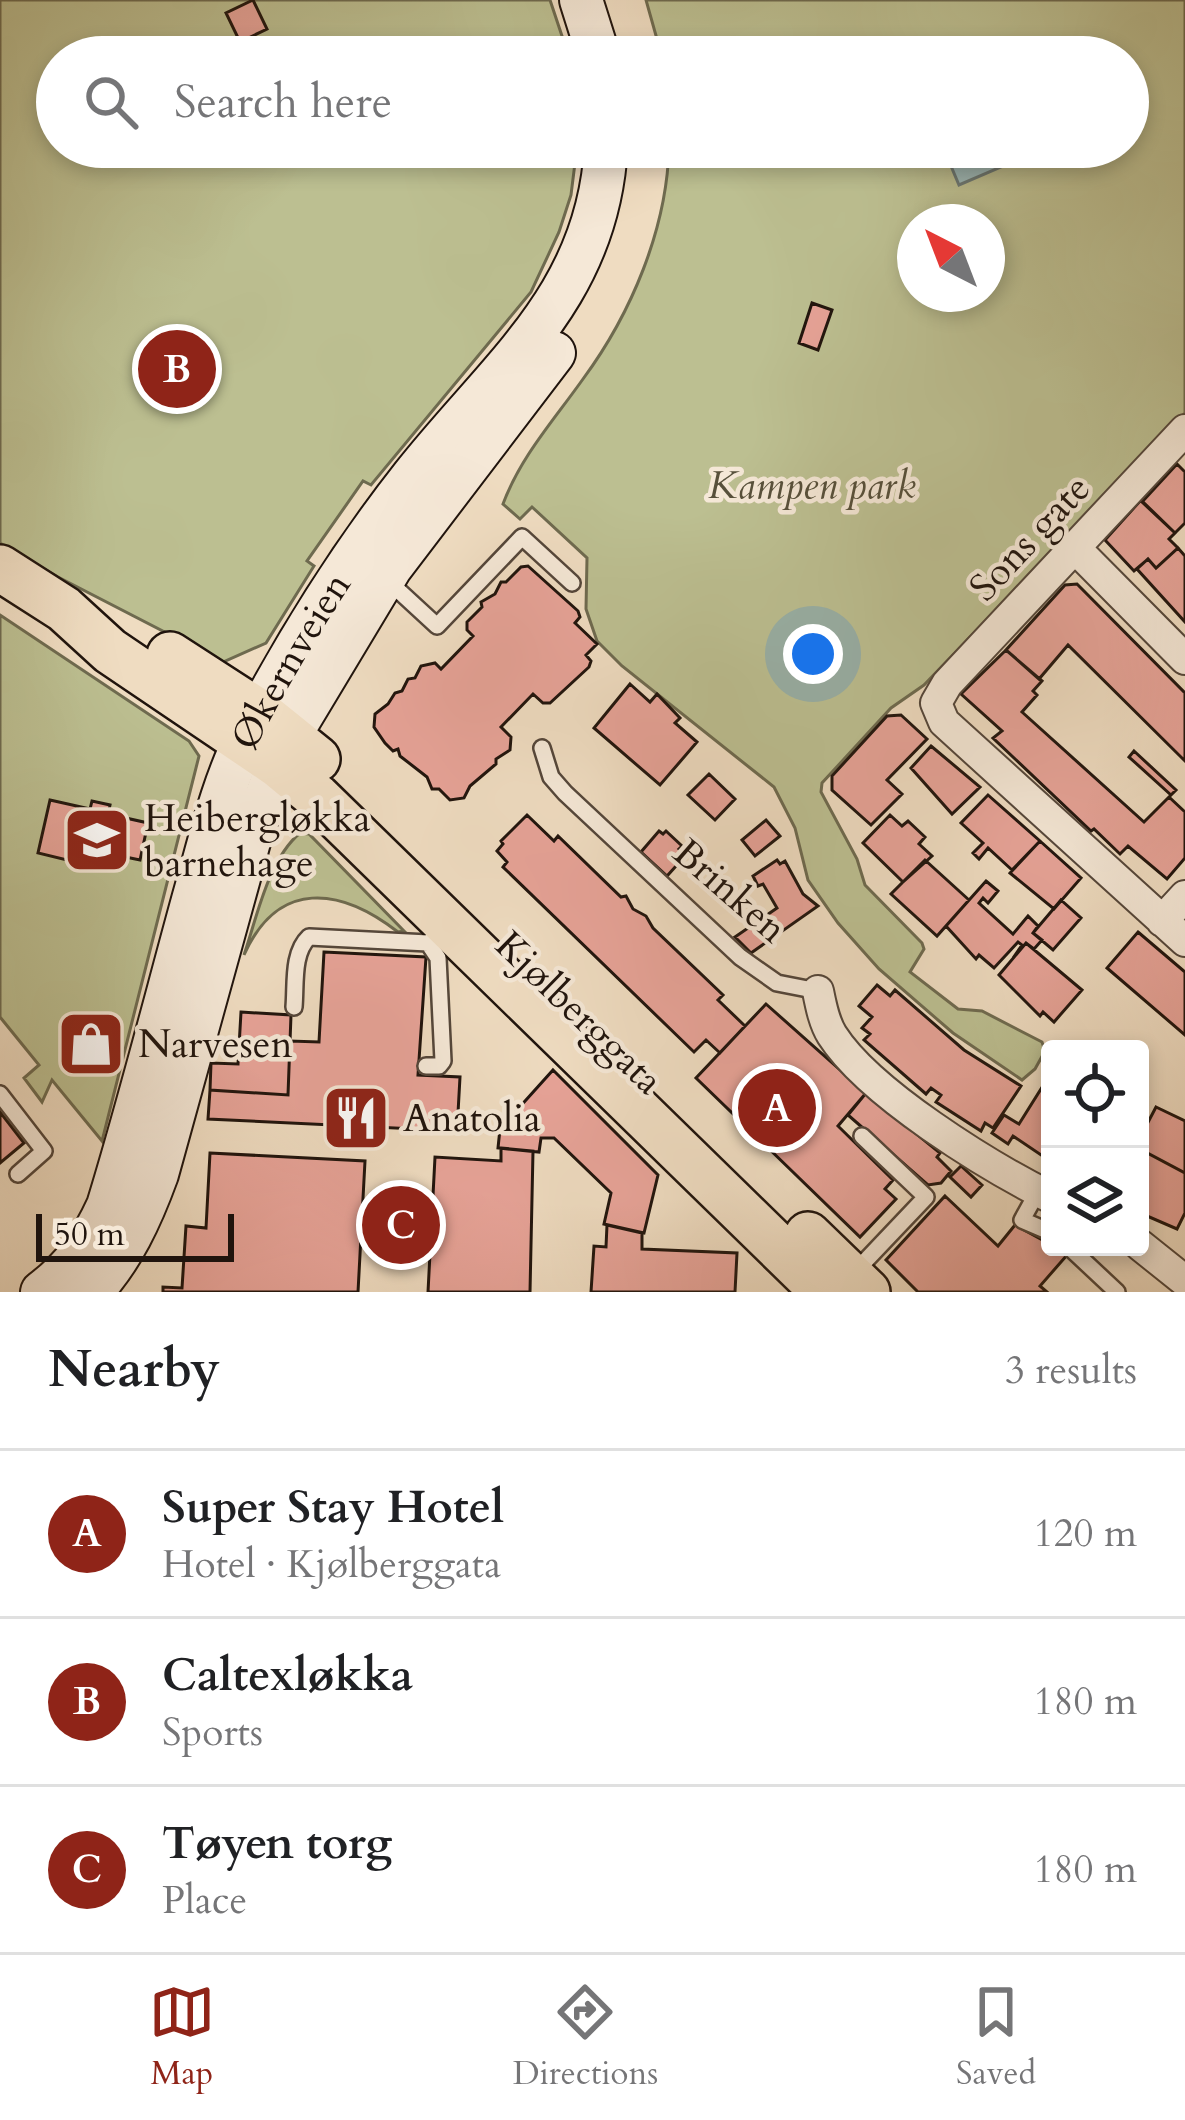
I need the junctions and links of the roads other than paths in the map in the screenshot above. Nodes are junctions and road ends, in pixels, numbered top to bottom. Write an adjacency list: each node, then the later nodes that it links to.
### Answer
1 (581, 0): 3 (main road)
2 (609, 0): 4 (main road)
3 (592, 36)
4 (620, 36)
5 (603, 168): 13 (main road, Økernveien)
6 (631, 168): 10 (main road, Økernveien)
7 (1185, 430): 8 (street, Sons gate)
8 (1074, 548): 12 (street); 16 (street, Sons gate)
9 (0, 568): 13 (main road)
10 (384, 577): 11 (lane); 13 (main road, Økernveien)
11 (572, 583)
12 (1185, 658)
13 (268, 738): 17 (main road, Kjølberggata); 30 (main road, Kjølberggata); 31 (main road, Økernveien); 32 (main road, Økernveien)
14 (542, 748): 18 (lane, Brinken)
15 (1185, 896): 16 (street)
16 (1174, 931)
17 (439, 935): 19 (lane); 20 (lane); 30 (main road, Kjølberggata)
18 (818, 991): 24 (street, Brinken)
19 (295, 1006)
20 (426, 1066)
21 (0, 1094): 23 (lane)
22 (862, 1136): 30 (lane)
23 (18, 1174)
24 (1041, 1192)
25 (1041, 1198): 26 (lane)
26 (1041, 1228)
27 (1149, 1252): 29 (street)
28 (1079, 1256): 33 (lane)
29 (1185, 1281)
30 (847, 1287)
31 (42, 1292)
32 (91, 1292)
33 (1117, 1292)

